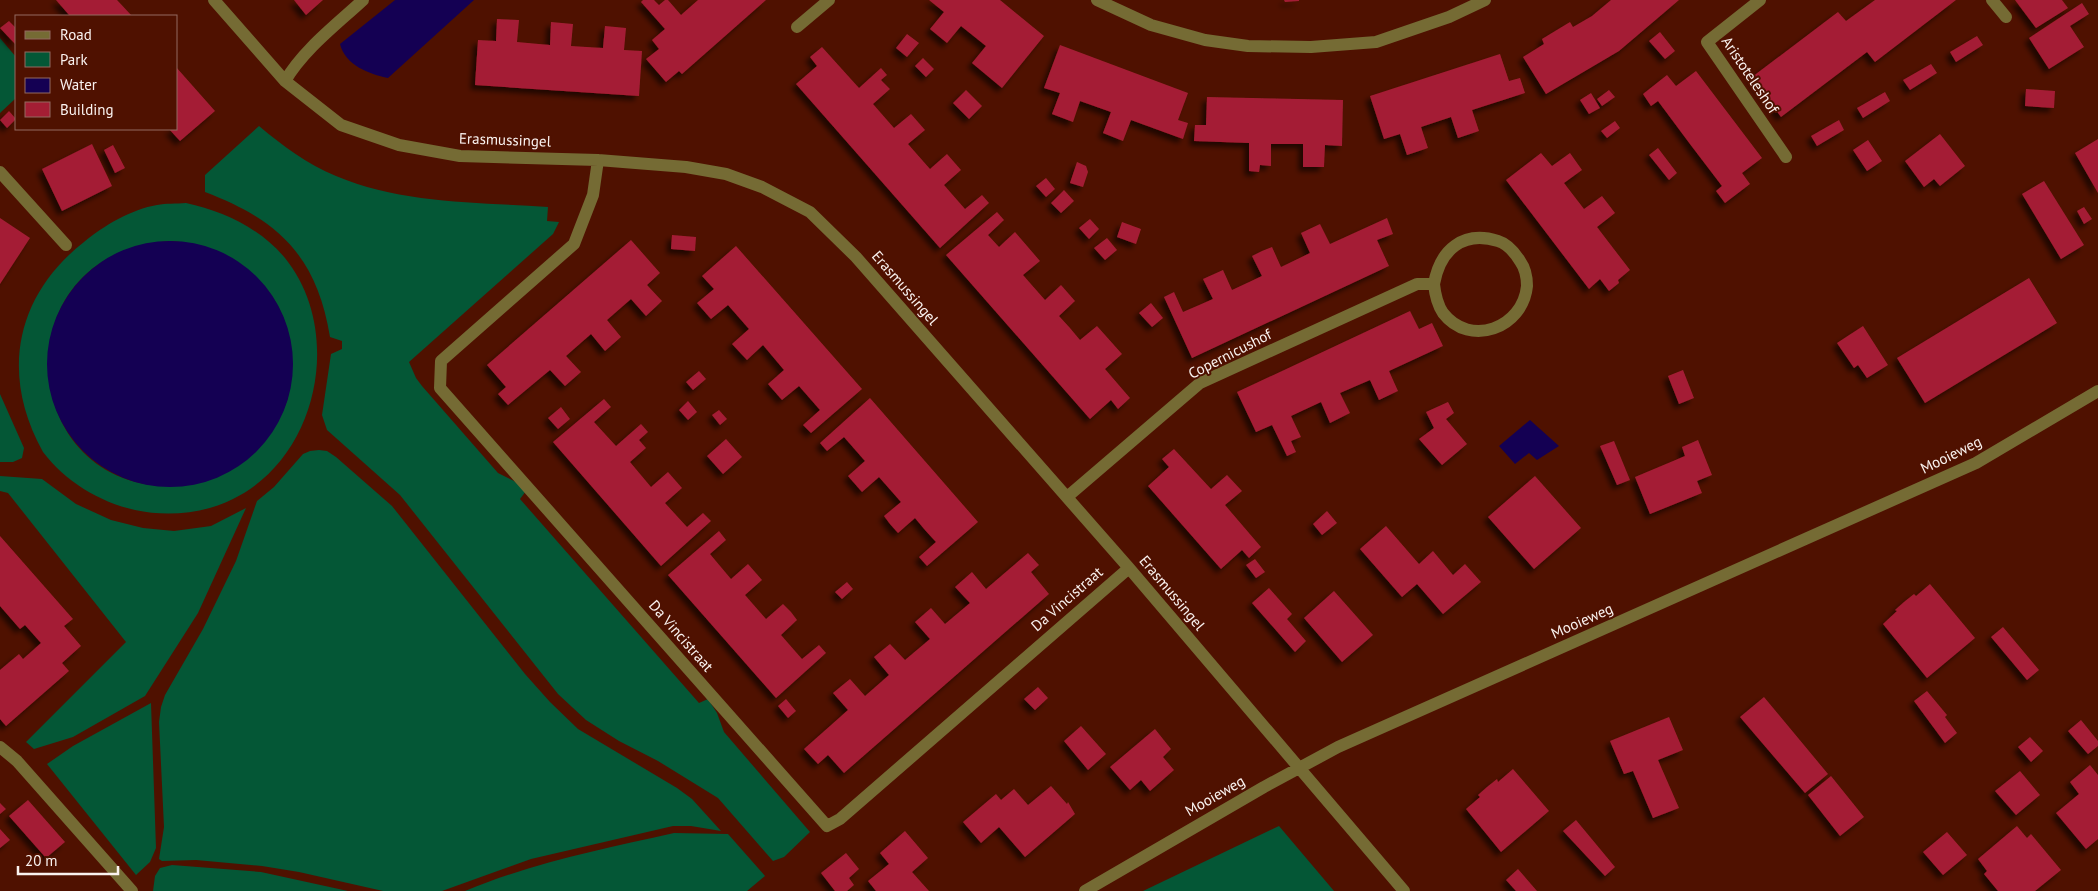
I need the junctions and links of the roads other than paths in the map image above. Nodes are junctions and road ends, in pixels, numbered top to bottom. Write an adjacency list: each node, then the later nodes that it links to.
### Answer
1 (214, 0): 10 (street, Erasmussingel)
2 (363, 0): 10 (street)
3 (829, 0): 9 (street)
4 (1098, 0): 5 (street)
5 (1484, 0)
6 (1760, 0): 11 (street, Aristoteleshof)
7 (1992, 0): 8 (street)
8 (2006, 17)
9 (797, 27)
10 (285, 81): 12 (street, Erasmussingel)
11 (1786, 157)
12 (598, 160): 17 (street, Erasmussingel); 18 (street, Da Vincistraat)
13 (0, 172): 14 (street)
14 (66, 245)
15 (1434, 284): 15 (street); 17 (street, Copernicushof)
16 (2098, 391): 20 (street, Mooieweg)
17 (1067, 497): 18 (street, Erasmussingel)
18 (1129, 568): 20 (street, Erasmussingel)
19 (0, 747): 21 (street)
20 (1299, 768): 22 (street, Mooieweg); 23 (street, Erasmussingel)
21 (132, 891)
22 (1085, 891)
23 (1404, 891)

